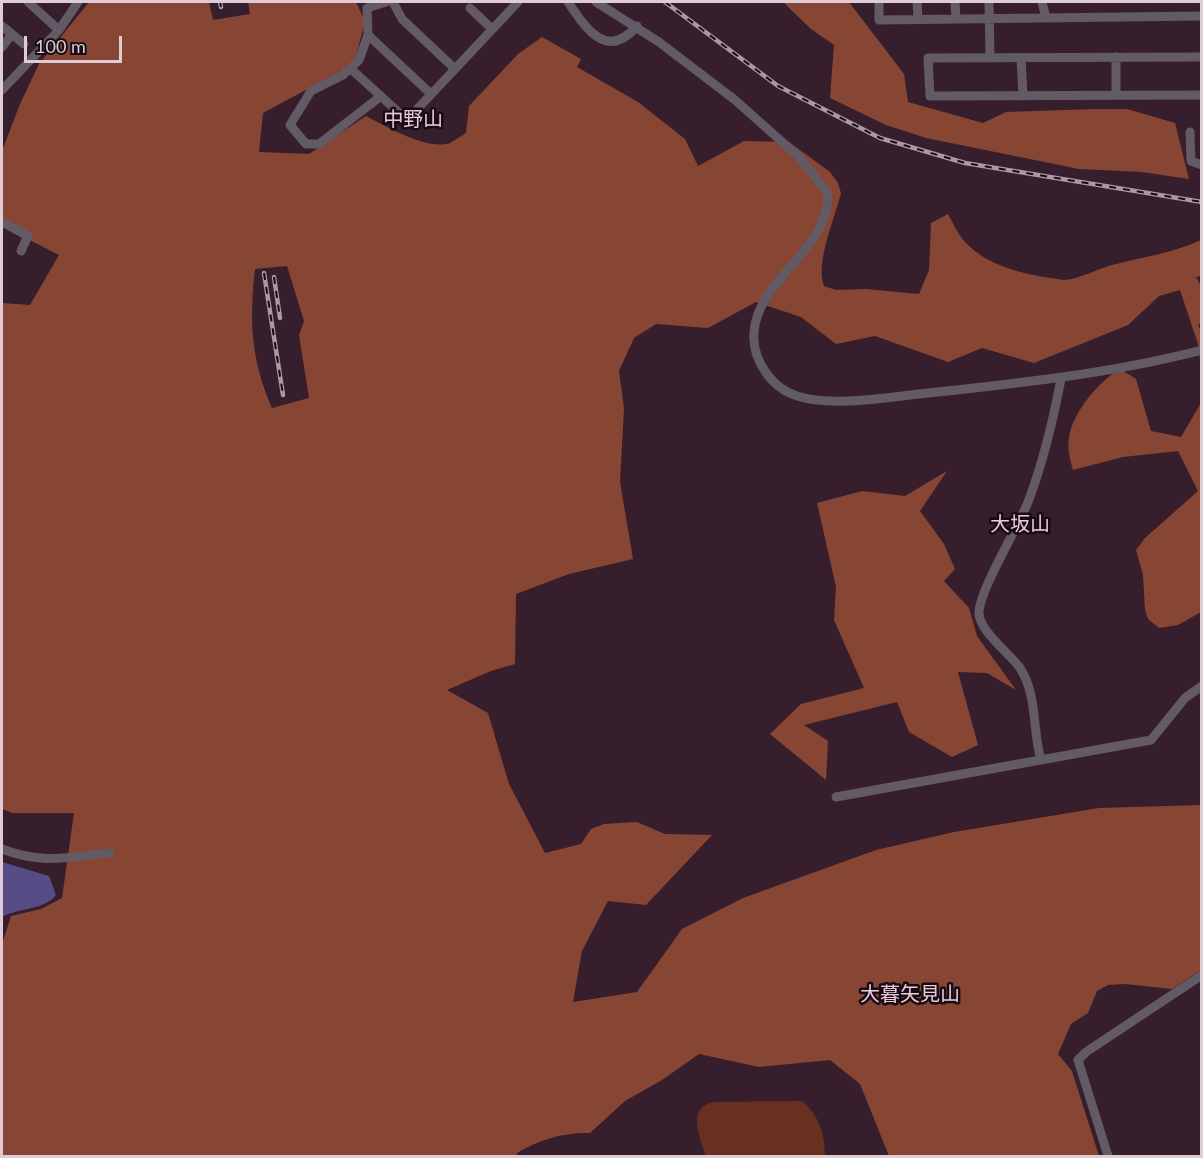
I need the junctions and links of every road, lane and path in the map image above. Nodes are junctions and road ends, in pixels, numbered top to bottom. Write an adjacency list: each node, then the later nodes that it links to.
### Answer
1 (28, 2): 22 (street)
2 (78, 2): 22 (street)
3 (386, 2): 24 (street)
4 (393, 2): 32 (street)
5 (518, 2): 21 (street)
6 (568, 2): 20 (street)
7 (596, 2): 20 (street)
8 (879, 2): 18 (street)
9 (917, 2): 18 (street)
10 (955, 2): 15 (street)
11 (989, 2): 16 (street)
12 (1041, 2): 17 (street)
13 (470, 8): 21 (street)
14 (1202, 16): 17 (street)
15 (956, 18): 16 (street); 18 (street)
16 (989, 18): 17 (street); 27 (street)
17 (1046, 18)
18 (918, 19)
19 (2, 26): 23 (street)
20 (637, 26): 44 (street)
21 (492, 29): 32 (street)
22 (59, 30): 33 (street)
23 (12, 34): 25 (street); 26 (street)
24 (368, 35): 31 (street); 34 (street)
25 (24, 44)
26 (2, 47)
27 (990, 57): 30 (street); 38 (street)
28 (1116, 57): 29 (street); 30 (street); 36 (street)
29 (1202, 57)
30 (1021, 58): 38 (street)
31 (351, 69): 37 (street); 37 (street)
32 (455, 69): 34 (street)
33 (2, 90)
34 (431, 94): 37 (street)
35 (1202, 94): 36 (street)
36 (1116, 95): 38 (street)
37 (381, 96)
38 (1023, 96)
39 (1190, 132): 40 (street)
40 (1202, 165)
41 (2, 222): 42 (street)
42 (21, 251)
43 (1202, 350): 44 (street)
44 (1061, 379): 46 (street)
45 (1202, 686): 46 (street)
46 (1041, 760): 47 (street)
47 (836, 797)
48 (2, 849): 49 (street)
49 (110, 853)
50 (1202, 975): 51 (street)
51 (1108, 1156)

